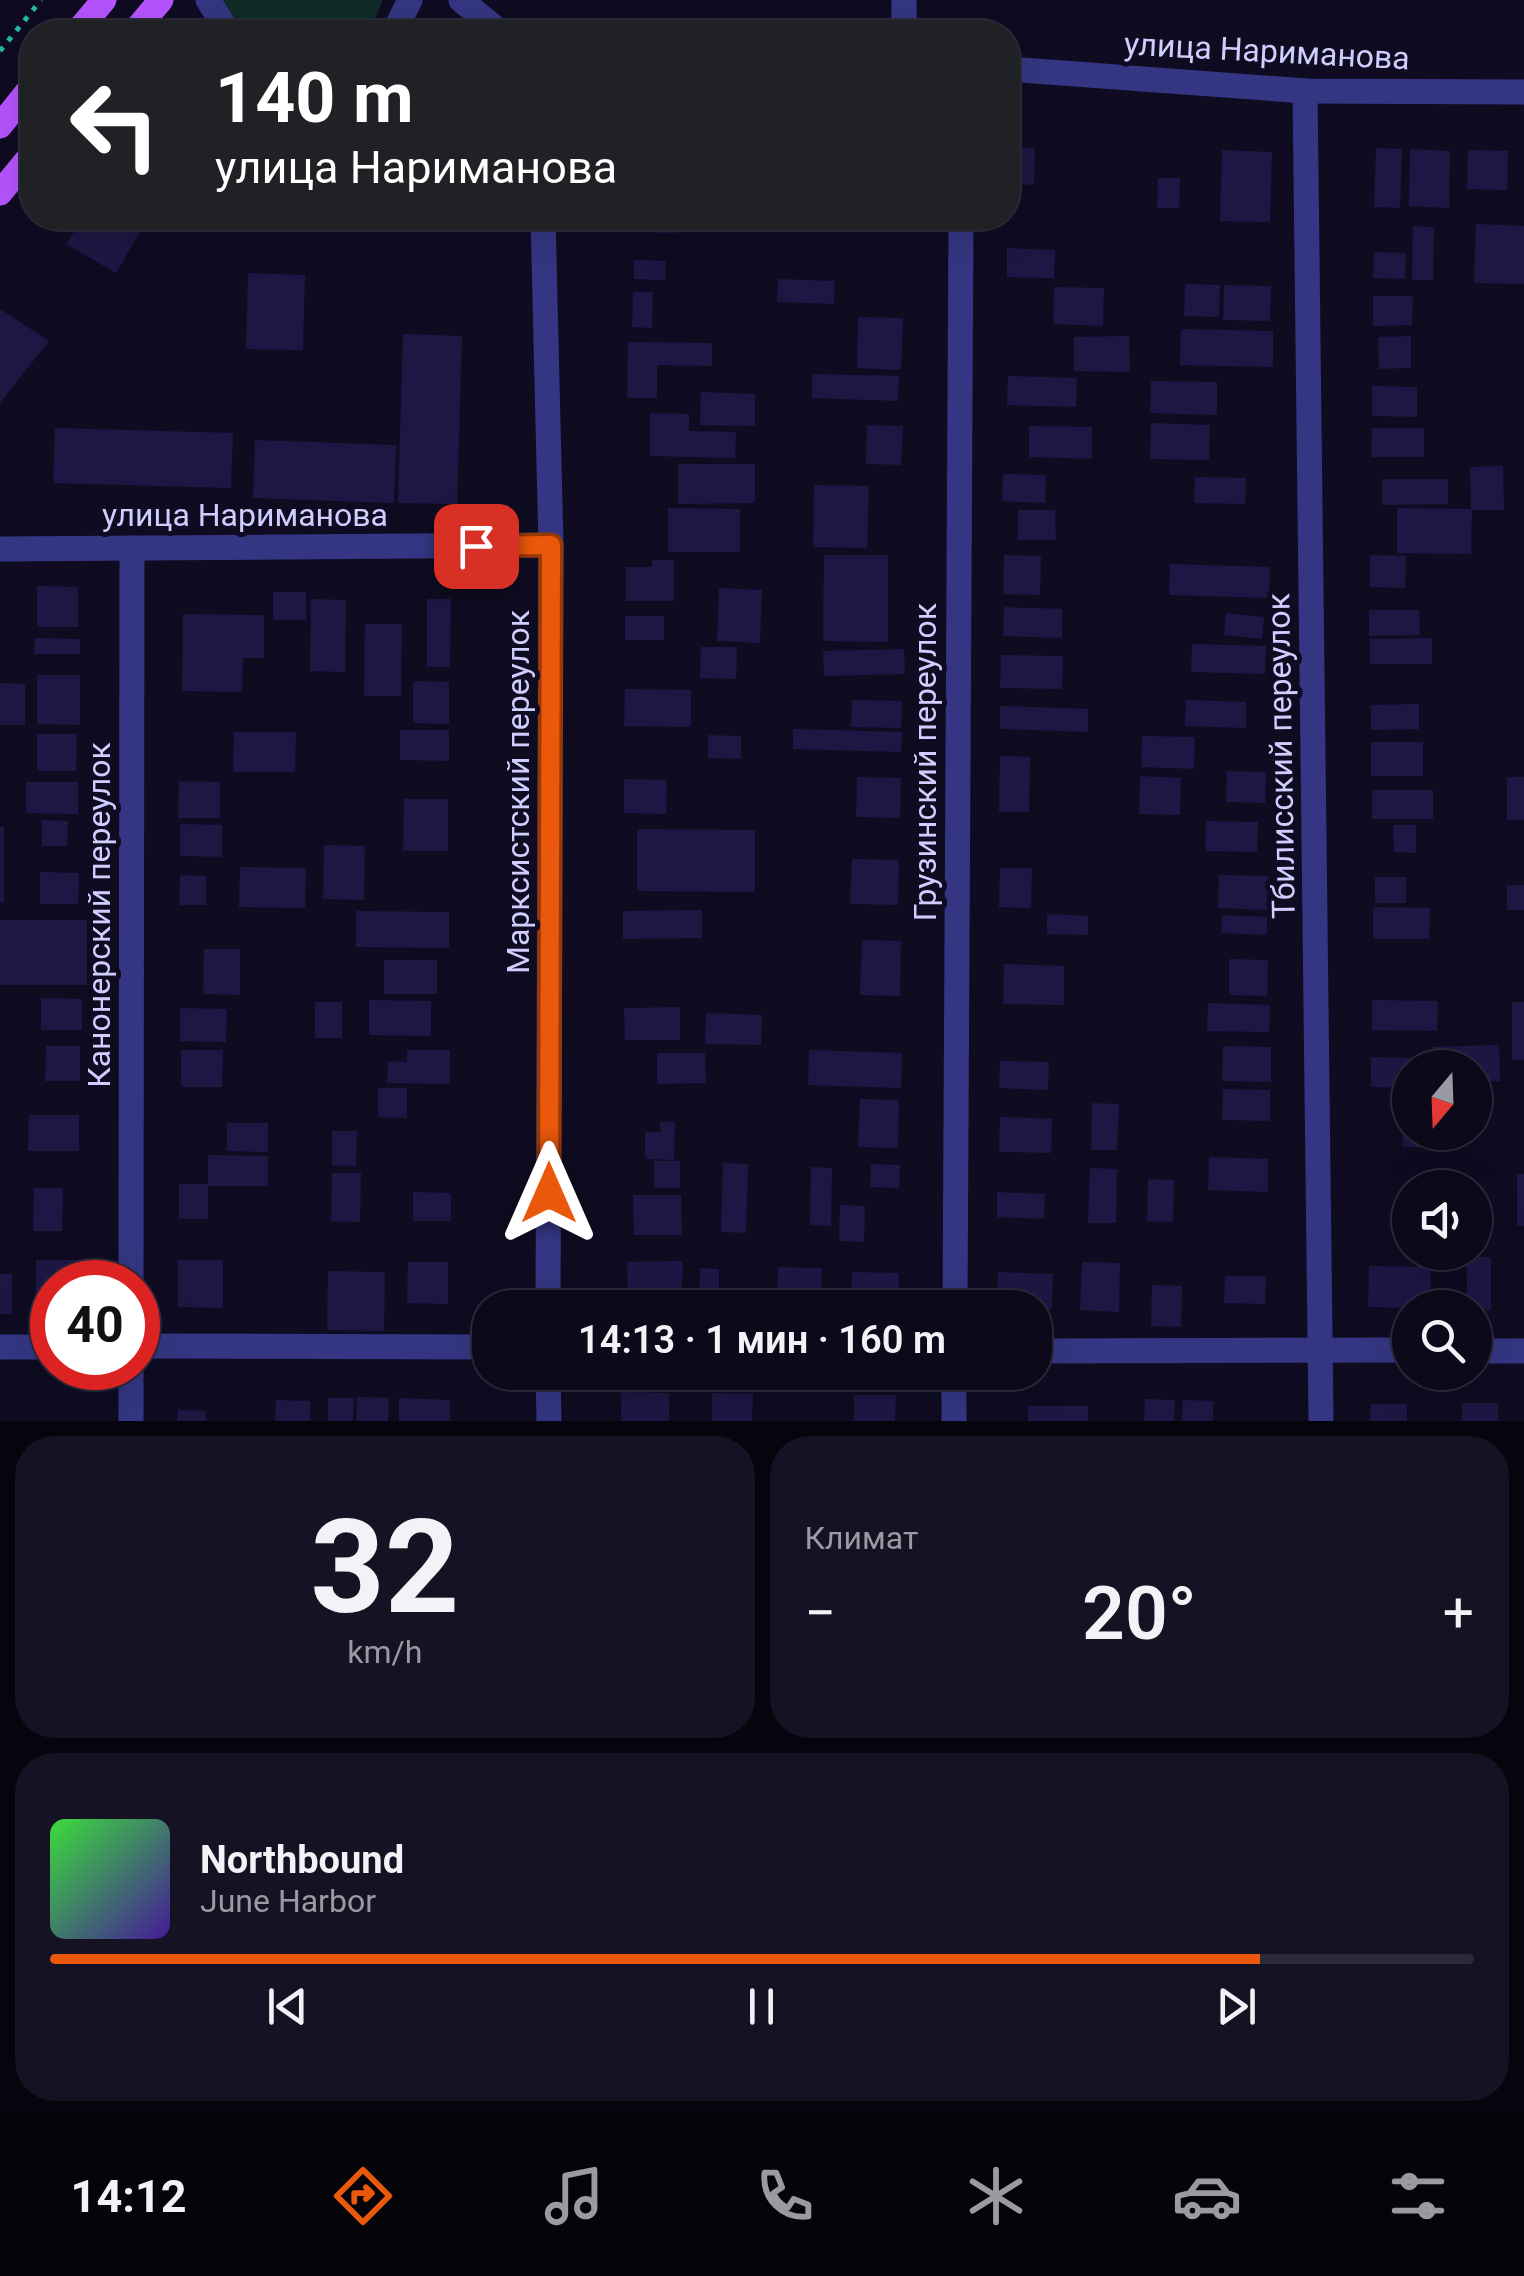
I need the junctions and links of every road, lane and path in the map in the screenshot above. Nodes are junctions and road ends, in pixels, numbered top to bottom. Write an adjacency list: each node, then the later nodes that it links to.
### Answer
1 (40, 0): 5 (path)
2 (104, 0): 6 (main road)
3 (161, 0): 7 (main road)
4 (461, 0): 8 (street)
5 (24, 20)
6 (86, 20)
7 (144, 20)
8 (485, 20)
9 (20, 26): 10 (path)
10 (0, 51)
11 (1020, 70): 12 (street, улица Нариманова)
12 (1305, 91): 13 (street, улица Нариманова); 31 (street, Тбилисский переулок)
13 (1524, 92)
14 (20, 101): 15 (main road)
15 (0, 126)
16 (20, 169): 17 (main road)
17 (0, 193)
18 (544, 230): 20 (street, Марксистский переулок)
19 (960, 230): 25 (street, Грузинский переулок)
20 (551, 545): 21 (street, улица Нариманова); 24 (street, Марксистский переулок)
21 (132, 548): 22 (street, улица Нариманова); 23 (street, Канонерский переулок)
22 (0, 549)
23 (130, 1260)
24 (548, 1290)
25 (955, 1290)
26 (30, 1346): 28 (street)
27 (160, 1346): 29 (street)
28 (0, 1347)
29 (472, 1348)
30 (1052, 1350): 31 (street)
31 (1322, 1350): 32 (street); 41 (street, Тбилисский переулок)
32 (1392, 1350)
33 (1492, 1350): 34 (street)
34 (1524, 1351)
35 (130, 1390): 38 (street)
36 (548, 1390): 39 (street)
37 (954, 1390): 40 (street)
38 (131, 1421)
39 (548, 1421)
40 (954, 1421)
41 (1322, 1421)

